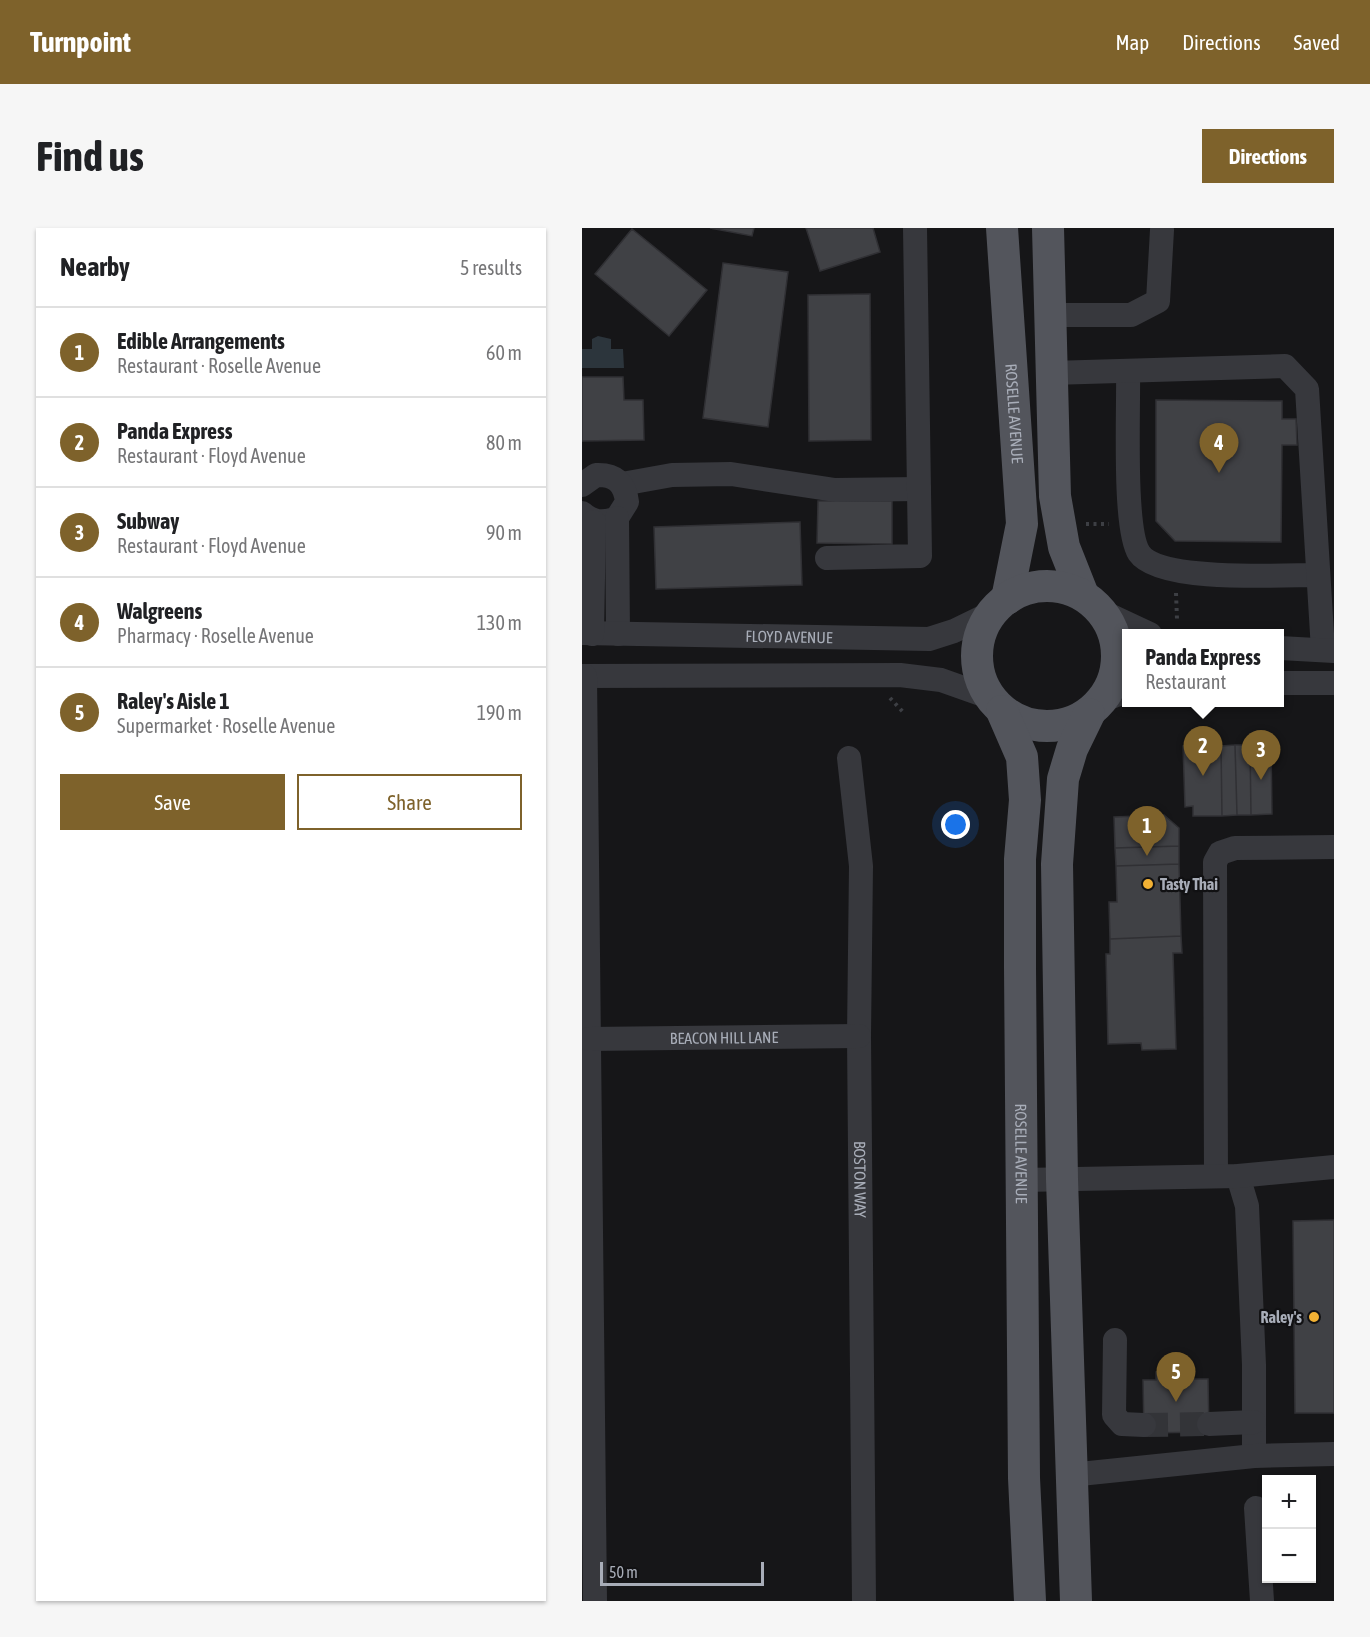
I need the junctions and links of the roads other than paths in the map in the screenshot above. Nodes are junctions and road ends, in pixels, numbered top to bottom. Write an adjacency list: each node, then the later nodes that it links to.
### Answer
1 (915, 228): 10 (street)
2 (1002, 228): 15 (main road, ROSELLE AVENUE)
3 (1048, 228): 5 (main road)
4 (1162, 230): 5 (street)
5 (1051, 315): 7 (main road)
6 (1128, 371): 7 (street); 13 (street); 13 (street)
7 (1052, 373): 14 (main road)
8 (622, 484): 9 (street); 10 (street); 11 (street)
9 (582, 485)
10 (919, 489): 12 (street)
11 (597, 518): 17 (street); 18 (street)
12 (827, 558)
13 (1318, 575): 20 (street)
14 (1093, 604): 15 (main road); 16 (street); 24 (main road)
15 (999, 606): 18 (street, FLOYD AVENUE); 25 (main road)
16 (1142, 629)
17 (587, 634): 18 (street, FLOYD AVENUE)
18 (618, 634)
19 (1284, 648): 20 (street)
20 (1329, 650)
21 (584, 676): 25 (street); 28 (street)
22 (1284, 683): 23 (street)
23 (1334, 683)
24 (1106, 702): 25 (main road); 33 (main road)
25 (995, 704): 34 (main road, ROSELLE AVENUE)
26 (849, 758): 29 (street, BOSTON WAY)
27 (1334, 847): 32 (street)
28 (584, 933): 30 (street)
29 (859, 1036): 30 (street, BEACON HILL LANE); 44 (street, BOSTON WAY)
30 (589, 1039): 43 (street)
31 (1334, 1167): 32 (street)
32 (1227, 1176): 33 (street); 36 (street)
33 (1062, 1179): 34 (street); 41 (main road)
34 (1022, 1180): 45 (main road, ROSELLE AVENUE)
35 (1115, 1340): 38 (street)
36 (1254, 1422): 37 (street); 40 (street)
37 (1209, 1424)
38 (1144, 1425)
39 (1334, 1454): 40 (street)
40 (1254, 1456): 41 (street)
41 (1070, 1475): 46 (main road)
42 (1256, 1508): 47 (street)
43 (595, 1601)
44 (864, 1601)
45 (1030, 1601)
46 (1076, 1601)
47 (1262, 1601)

